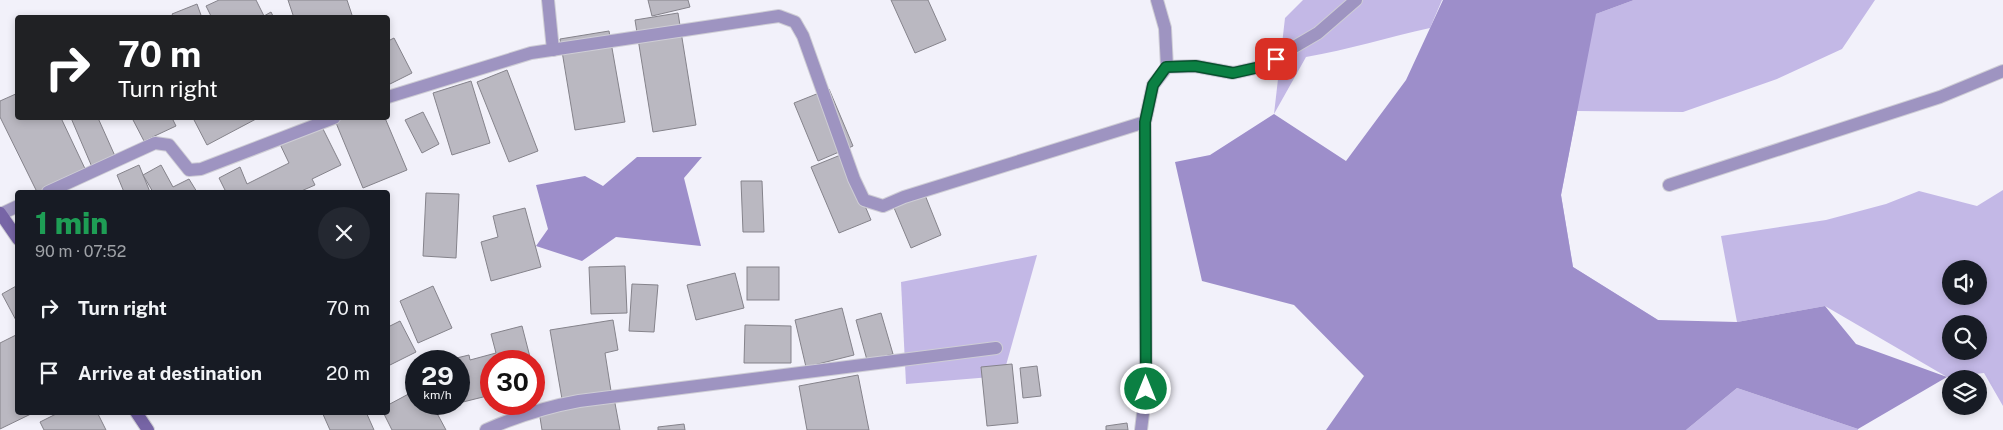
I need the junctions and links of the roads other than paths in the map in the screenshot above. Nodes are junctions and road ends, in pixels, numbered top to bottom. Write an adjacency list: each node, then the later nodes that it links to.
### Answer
1 (548, 0): 4 (street)
2 (1157, 0): 5 (street)
3 (1356, 0): 5 (street)
4 (553, 50): 7 (street); 9 (street)
5 (1166, 67): 9 (street)
6 (2003, 70): 10 (street)
7 (390, 96)
8 (329, 120): 11 (street)
9 (1145, 122): 19 (street)
10 (1669, 185)
11 (52, 190)
12 (15, 207): 13 (street)
13 (0, 213): 14 (street)
14 (15, 235)
15 (996, 348): 18 (street)
16 (138, 415): 17 (street)
17 (148, 430)
18 (486, 430)
19 (1141, 430)

